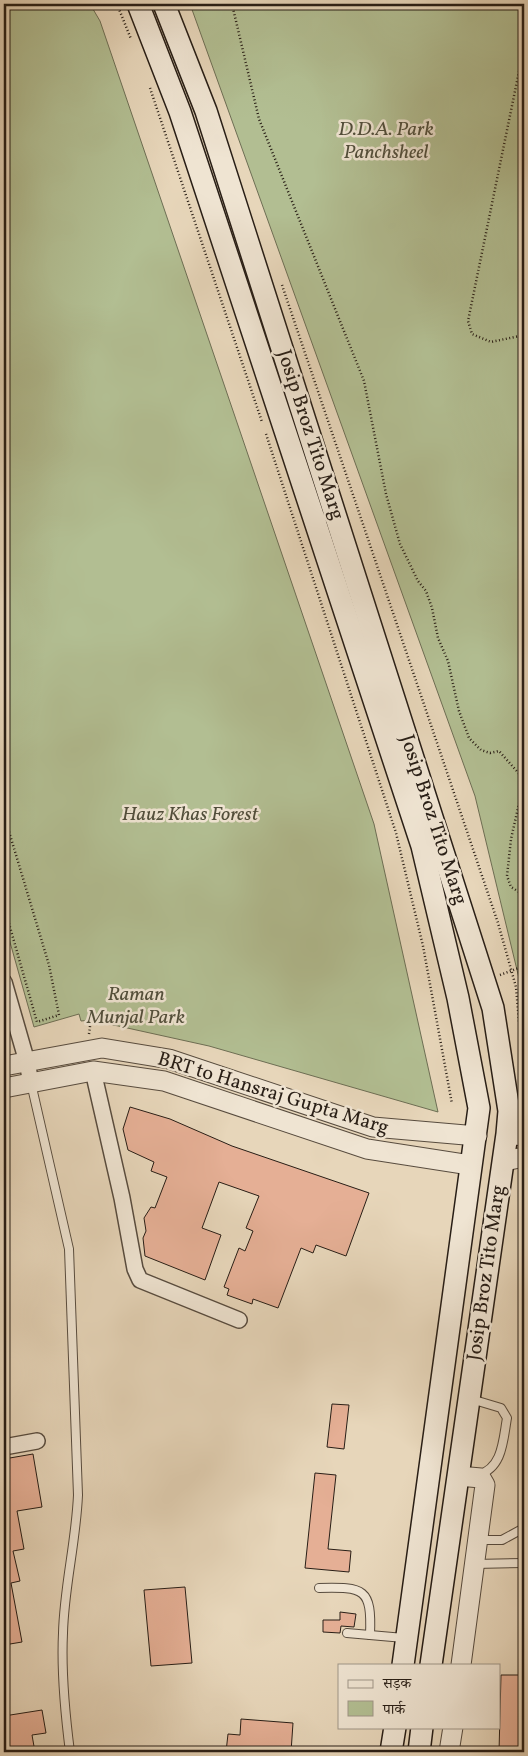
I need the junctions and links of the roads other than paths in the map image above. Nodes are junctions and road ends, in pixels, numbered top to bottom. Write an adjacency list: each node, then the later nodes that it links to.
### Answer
1 (138, 4): 5 (main road, Josip Broz Tito Marg)
2 (164, 4): 4 (main road, Josip Broz Tito Marg)
3 (4, 983): 7 (street)
4 (496, 1024): 5 (main road); 13 (main road, Josip Broz Tito Marg)
5 (464, 1028): 14 (main road, Josip Broz Tito Marg)
6 (141, 1054): 7 (street, BRT to Hansraj Gupta Marg); 10 (street); 14 (street, BRT to Hansraj Gupta Marg)
7 (27, 1062): 8 (street, BRT to Hansraj Gupta Marg); 11 (street)
8 (4, 1066)
9 (93, 1071): 10 (street, BRT to Hansraj Gupta Marg); 11 (street, BRT to Hansraj Gupta Marg); 17 (street)
10 (138, 1077): 16 (street, BRT to Hansraj Gupta Marg)
11 (31, 1083): 12 (street, BRT to Hansraj Gupta Marg); 36 (lane)
12 (4, 1088)
13 (516, 1135): 15 (main road, Josip Broz Tito Marg)
14 (476, 1136): 16 (main road, Josip Broz Tito Marg)
15 (514, 1159): 18 (main road, Josip Broz Tito Marg)
16 (470, 1165): 29 (main road, Josip Broz Tito Marg)
17 (239, 1320)
18 (470, 1398): 21 (main road, Josip Broz Tito Marg); 21 (lane)
19 (37, 1441): 20 (street)
20 (4, 1447)
21 (464, 1477): 23 (street); 31 (main road, Josip Broz Tito Marg)
22 (524, 1528): 23 (lane)
23 (477, 1540): 25 (street)
24 (524, 1563): 25 (lane)
25 (474, 1564): 32 (street)
26 (319, 1588): 28 (lane)
27 (347, 1633): 28 (lane)
28 (370, 1635): 29 (lane)
29 (406, 1638): 30 (main road, Josip Broz Tito Marg)
30 (403, 1664)
31 (431, 1664)
32 (461, 1664)
33 (395, 1728): 37 (main road)
34 (422, 1728): 38 (main road)
35 (453, 1728): 39 (street)
36 (70, 1752)
37 (391, 1752)
38 (418, 1752)
39 (449, 1752)

